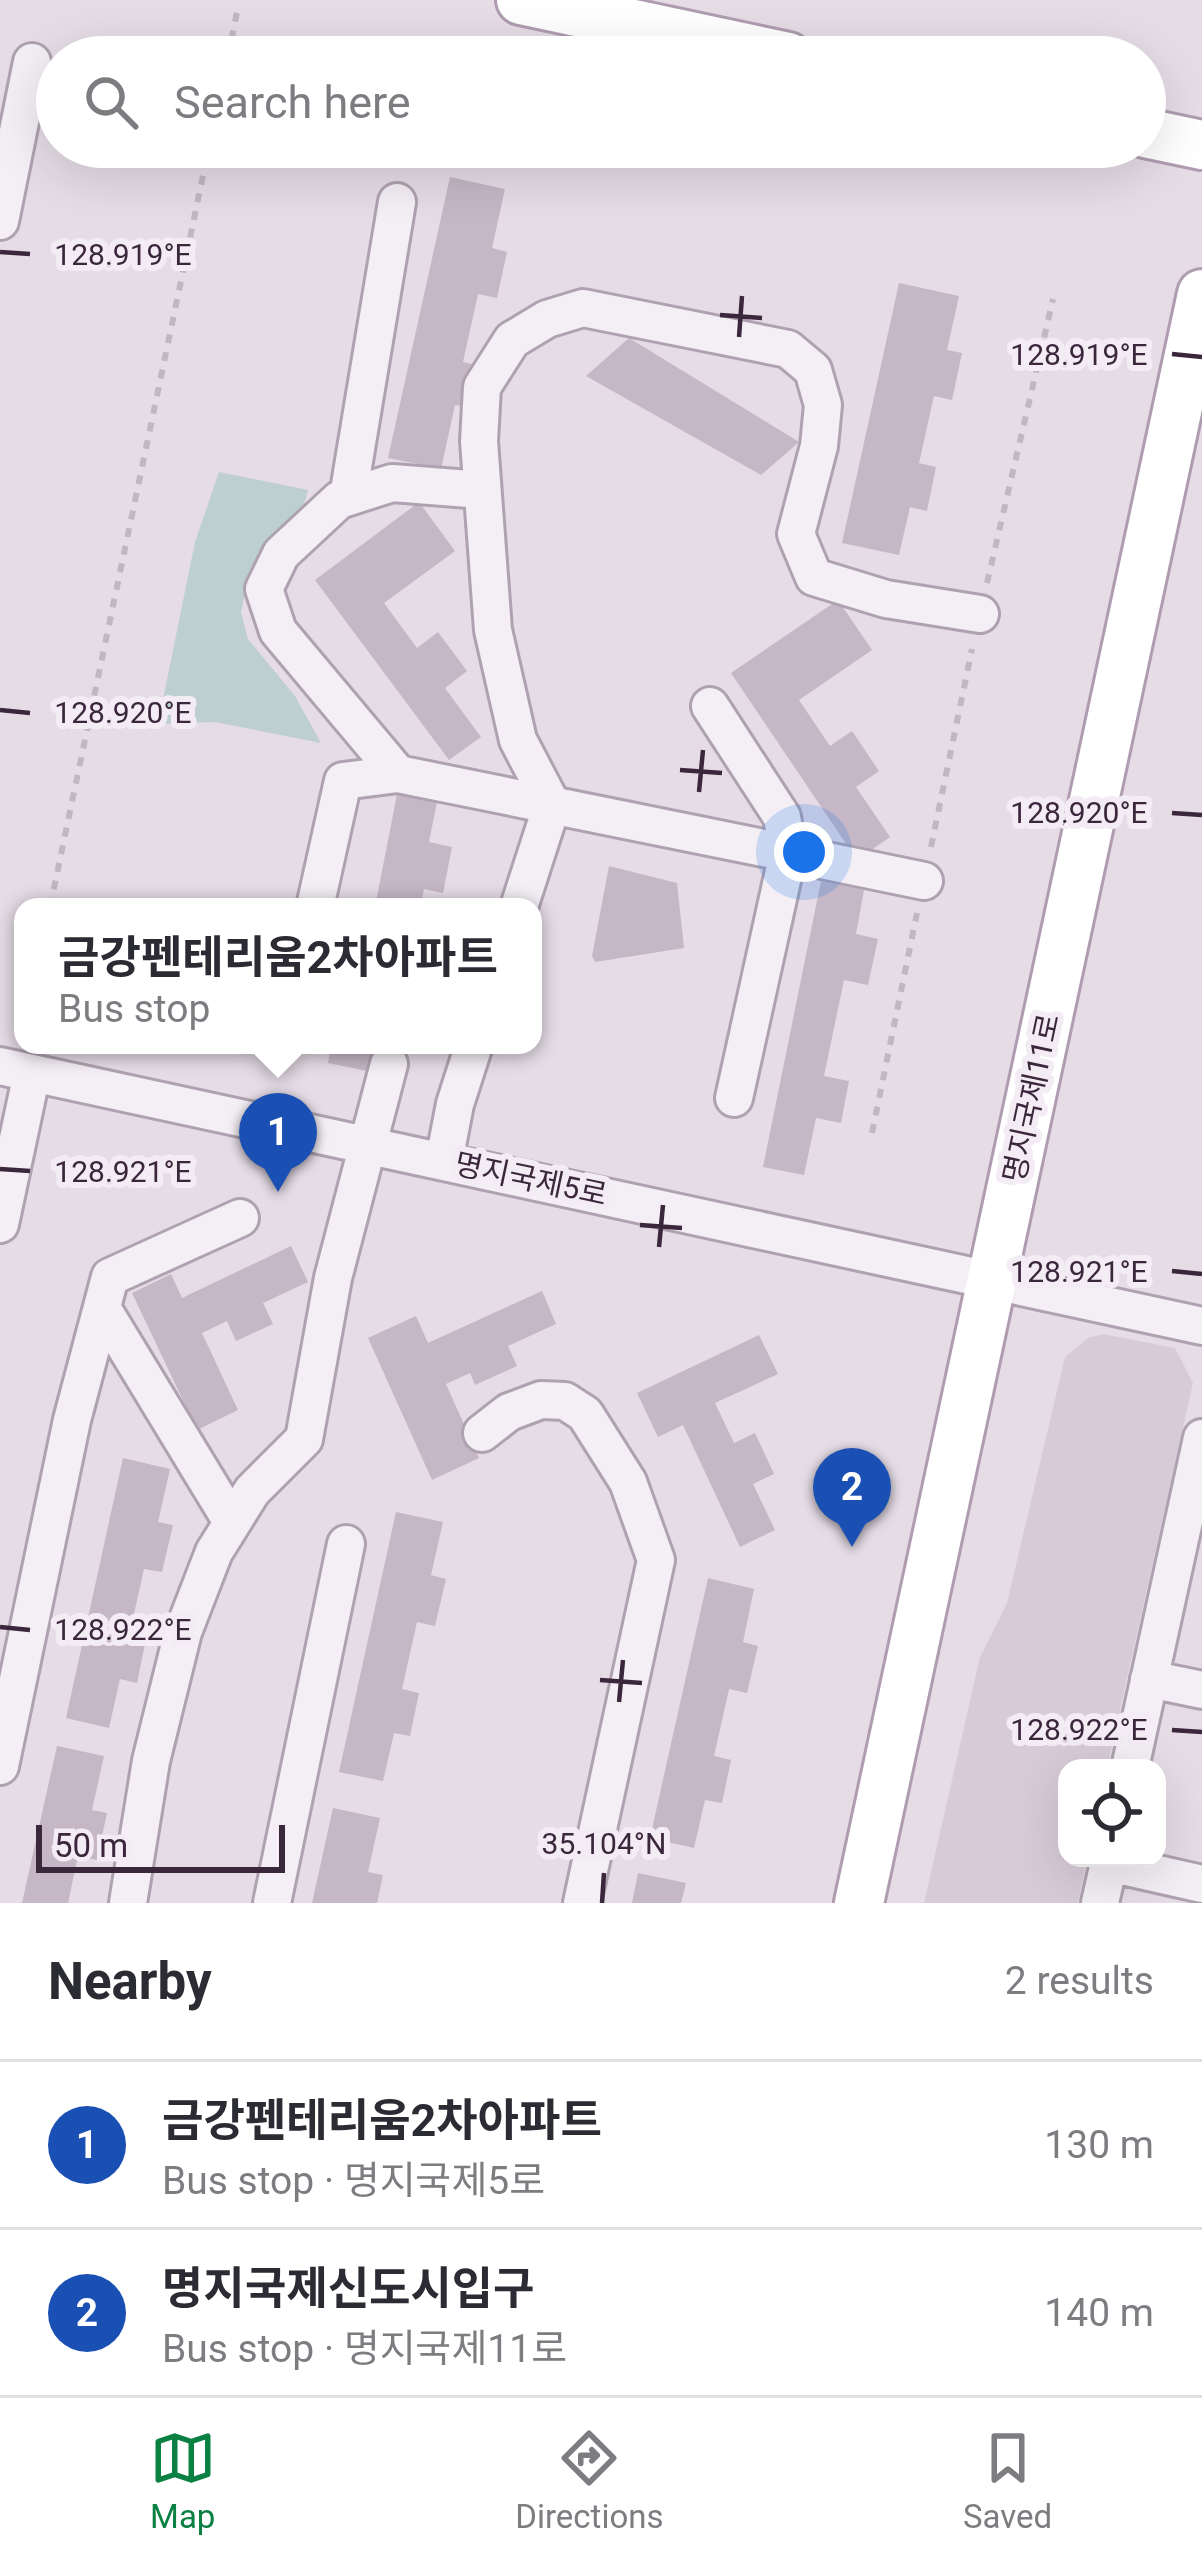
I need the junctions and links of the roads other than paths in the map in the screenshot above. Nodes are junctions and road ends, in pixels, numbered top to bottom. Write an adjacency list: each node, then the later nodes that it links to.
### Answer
1 (521, 0): 2 (main road)
2 (690, 36)
3 (32, 62): 7 (street)
4 (1166, 138): 5 (main road)
5 (1202, 146)
6 (398, 202): 10 (street)
7 (0, 221)
8 (1202, 293): 27 (main road, 명지국제11로)
9 (482, 490): 10 (street); 11 (street); 14 (street)
10 (348, 497): 13 (street)
11 (980, 614)
12 (710, 706): 15 (street)
13 (398, 774): 14 (street); 17 (street)
14 (552, 805): 15 (street); 18 (street)
15 (788, 853): 16 (street); 22 (street)
16 (924, 881)
17 (317, 898)
18 (522, 898)
19 (471, 1054): 24 (street)
20 (389, 1064): 23 (street)
21 (16, 1069): 23 (street, 명지국제5로); 26 (street)
22 (734, 1098)
23 (366, 1144): 24 (street, 명지국제5로); 33 (street)
24 (444, 1161): 27 (street, 명지국제5로)
25 (240, 1218): 28 (street)
26 (0, 1224)
27 (993, 1279): 29 (street, 명지국제5로); 45 (main road, 명지국제11로)
28 (102, 1308): 33 (street); 38 (street)
29 (1202, 1326)
30 (482, 1433): 44 (street)
31 (1202, 1438): 32 (street)
32 (1198, 1477): 35 (street)
33 (232, 1522): 42 (street)
34 (346, 1544): 43 (street)
35 (1149, 1679): 36 (street); 37 (street)
36 (1202, 1690)
37 (1132, 1759)
38 (0, 1766)
39 (1109, 1867): 46 (street)
40 (1134, 1867): 41 (street)
41 (1202, 1884)
42 (128, 1903)
43 (272, 1903)
44 (581, 1903)
45 (859, 1903)
46 (1100, 1903)

